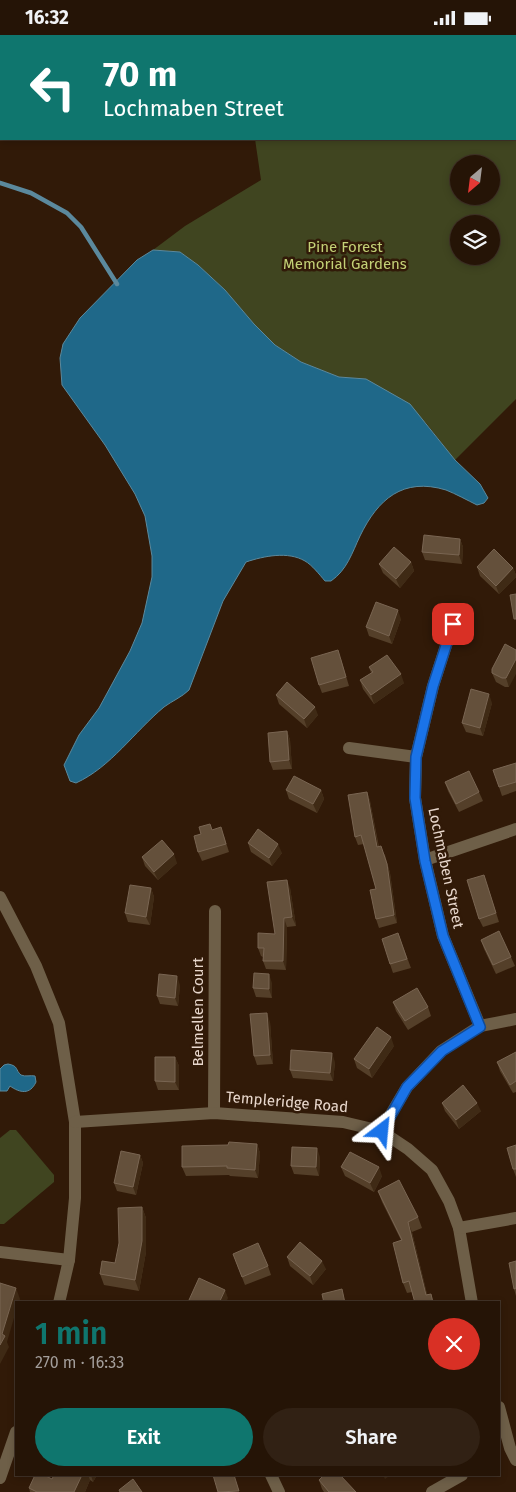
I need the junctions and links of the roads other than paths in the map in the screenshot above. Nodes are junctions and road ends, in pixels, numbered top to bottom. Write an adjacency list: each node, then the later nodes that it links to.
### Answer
1 (453, 624): 3 (street, Lochmaben Street)
2 (349, 748): 3 (street)
3 (416, 757): 5 (street, Lochmaben Street)
4 (516, 829): 5 (street)
5 (425, 861): 9 (street, Lochmaben Street)
6 (0, 897): 11 (street)
7 (215, 911): 10 (street, Belmellen Court)
8 (516, 1019): 9 (street)
9 (480, 1027): 12 (street)
10 (214, 1113): 11 (street, Templeridge Road); 12 (street, Templeridge Road)
11 (75, 1122): 16 (street)
12 (382, 1131): 14 (street, Templeridge Road)
13 (516, 1218): 14 (street)
14 (459, 1228): 18 (street, Templeridge Road)
15 (0, 1252): 16 (street)
16 (69, 1260): 17 (street)
17 (59, 1301)
18 (472, 1301)
19 (500, 1412): 21 (street)
20 (15, 1435): 25 (street)
21 (508, 1449): 22 (street)
22 (516, 1460)
23 (271, 1476): 26 (street)
24 (460, 1476): 27 (street)
25 (0, 1478)
26 (278, 1492)
27 (432, 1492)

